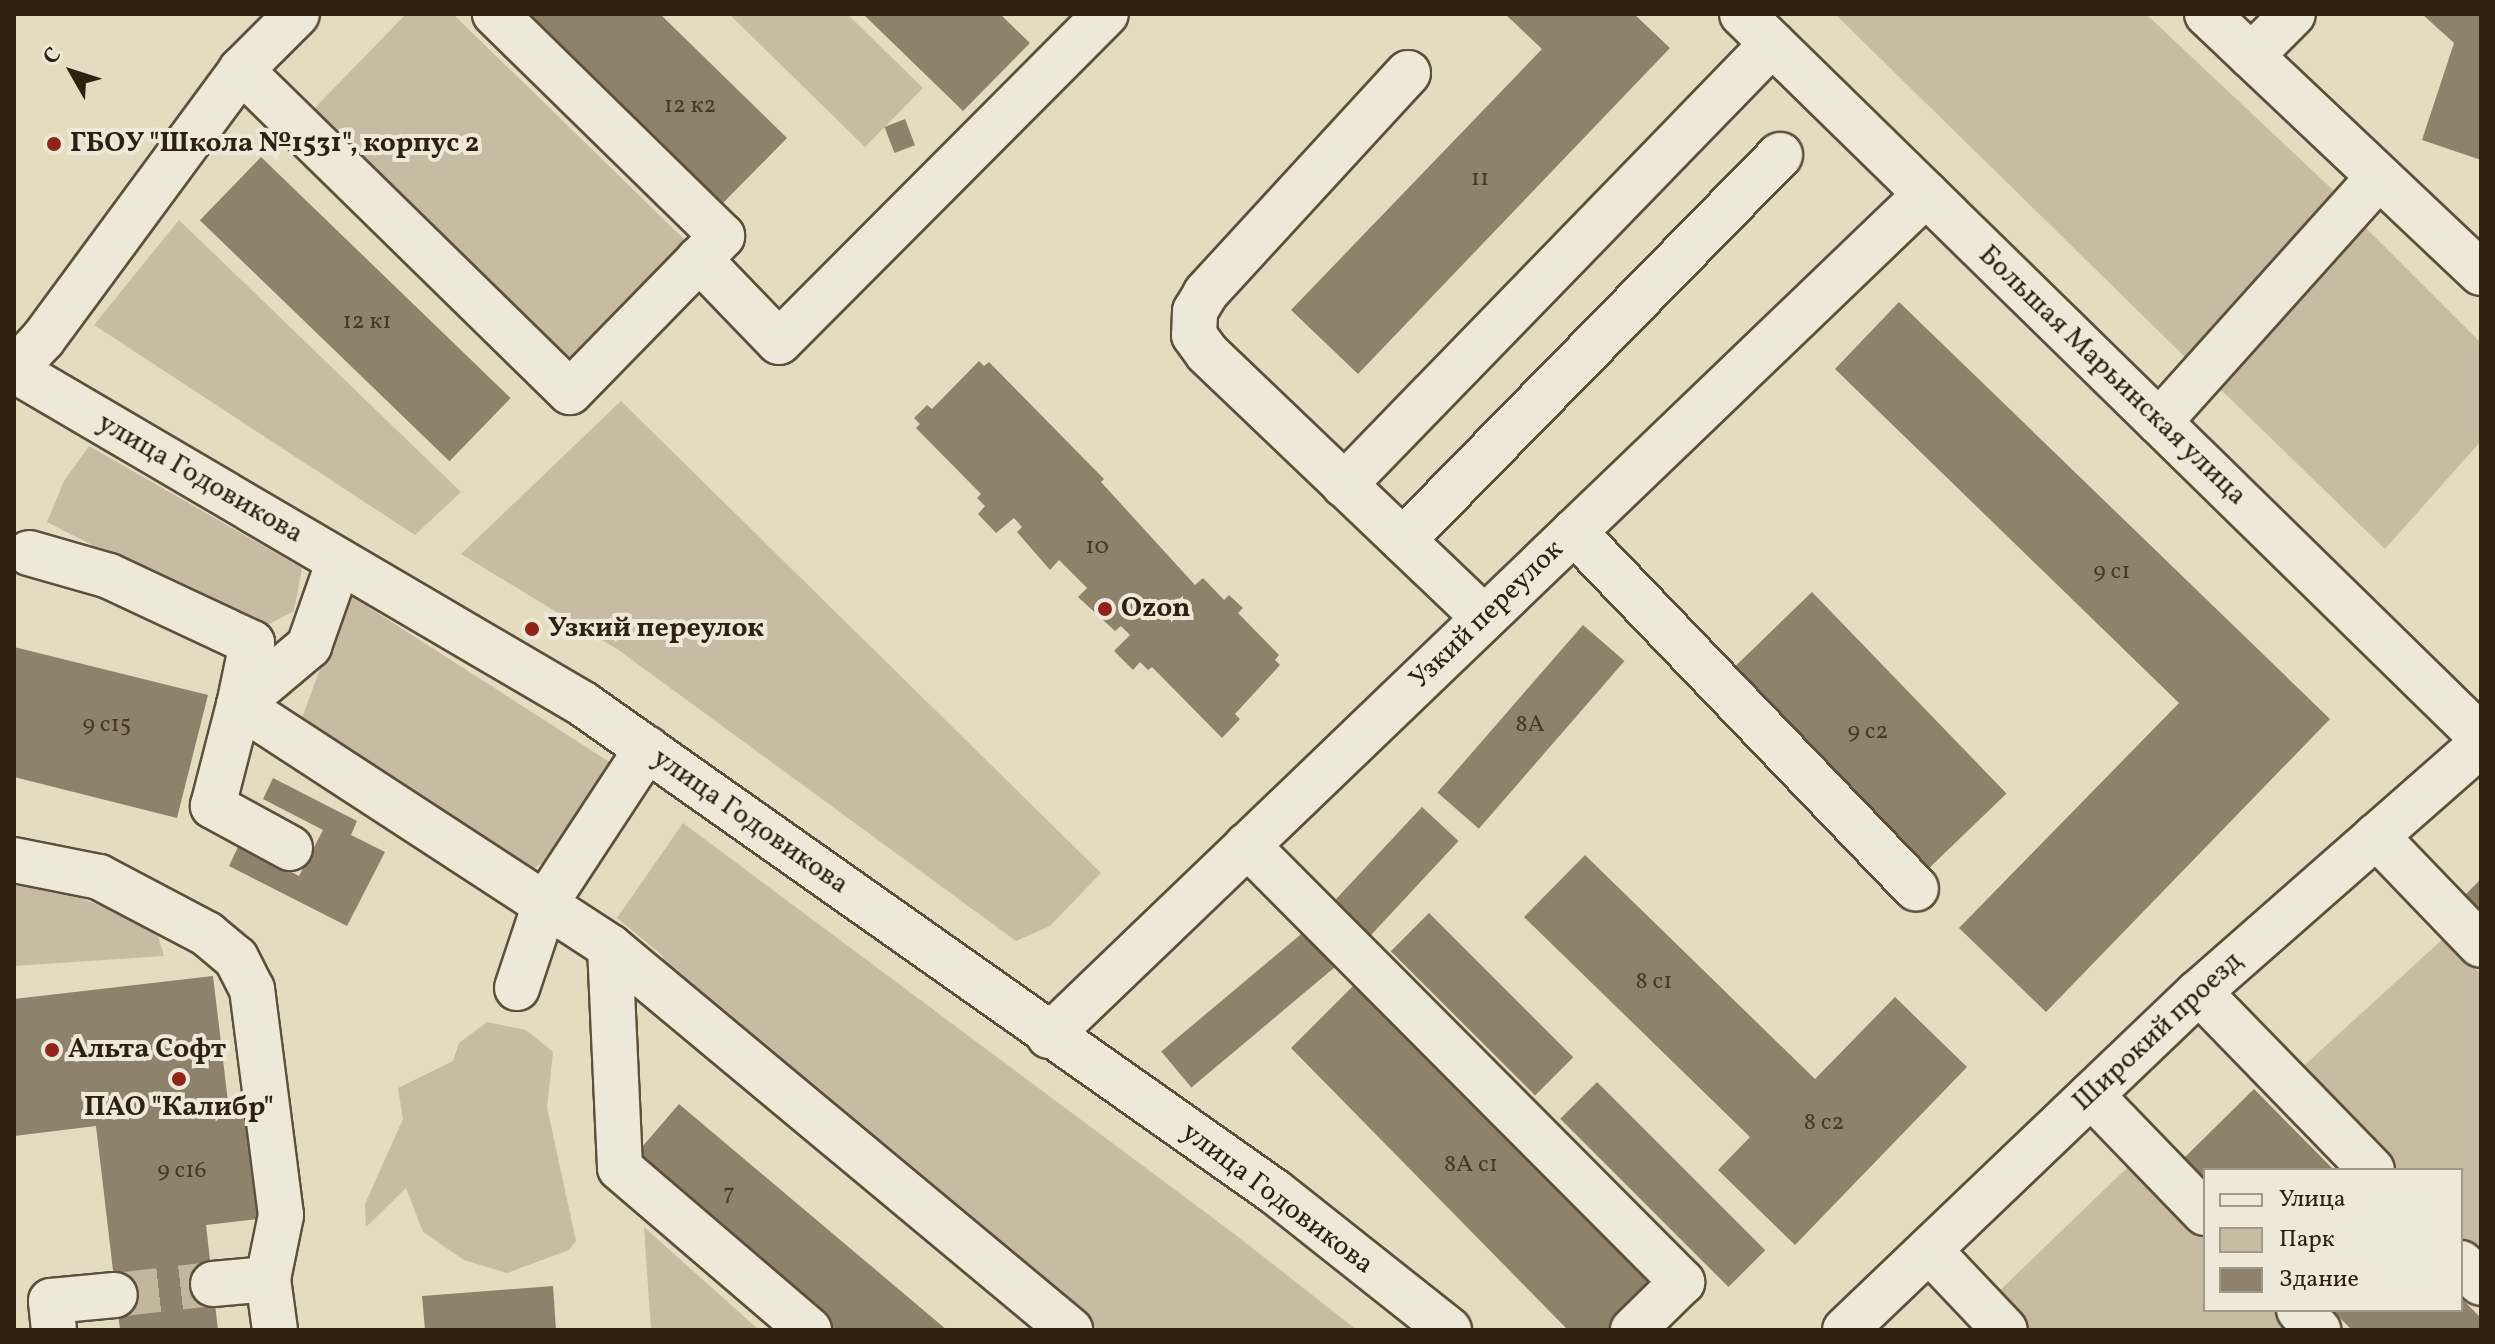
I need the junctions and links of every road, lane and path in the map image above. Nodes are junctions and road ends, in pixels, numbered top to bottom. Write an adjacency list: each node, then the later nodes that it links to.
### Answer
1 (297, 14): 8 (street)
2 (495, 14): 13 (street)
3 (1106, 14): 13 (street)
4 (2207, 14): 7 (street)
5 (2293, 14): 7 (street)
6 (1757, 29): 12 (street, Большая Марьинская улица); 17 (street)
7 (2251, 56): 11 (street)
8 (241, 70): 13 (street); 15 (street)
9 (1408, 73): 17 (street)
10 (1780, 155): 19 (street)
11 (2379, 177): 14 (street); 16 (street)
12 (1926, 194): 16 (street, Большая Марьинская улица); 18 (street, Узкий переулок)
13 (699, 259)
14 (2481, 273)
15 (14, 370): 21 (street, улица Годовикова)
16 (2159, 422): 24 (street, Большая Марьинская улица)
17 (1344, 485): 19 (street)
18 (1574, 532): 22 (street, Узкий переулок); 31 (street)
19 (1403, 540): 22 (street)
20 (29, 553): 23 (street)
21 (339, 561): 23 (street); 26 (street, улица Годовикова)
22 (1483, 617): 28 (street, Узкий переулок)
23 (239, 705): 29 (street); 32 (street)
24 (2481, 737)
25 (2481, 744): 27 (street, Широкий проезд)
26 (647, 749): 32 (street); 37 (street, улица Годовикова)
27 (2376, 836): 33 (street); 36 (street, Широкий проезд)
28 (1247, 845): 37 (street, Узкий переулок); 53 (street)
29 (290, 848)
30 (14, 860): 43 (street)
31 (1916, 889)
32 (545, 904): 34 (street); 35 (street)
33 (2481, 945)
34 (610, 947): 50 (street); 51 (street)
35 (517, 988)
36 (2199, 992): 38 (street, Широкий проезд); 39 (street)
37 (1049, 1036): 52 (street, улица Годовикова)
38 (2091, 1095): 40 (street); 41 (street, Широкий проезд)
39 (2370, 1168)
40 (2203, 1211)
41 (1929, 1250): 54 (street, Широкий проезд); 55 (street)
42 (2463, 1265): 44 (street)
43 (268, 1279): 45 (street); 49 (street)
44 (2481, 1283)
45 (213, 1284)
46 (115, 1295): 48 (street)
47 (2301, 1312): 56 (street)
48 (54, 1330)
49 (275, 1330)
50 (809, 1330)
51 (1070, 1330)
52 (1449, 1330)
53 (1633, 1330)
54 (1845, 1330)
55 (2005, 1330)
56 (2318, 1330)

